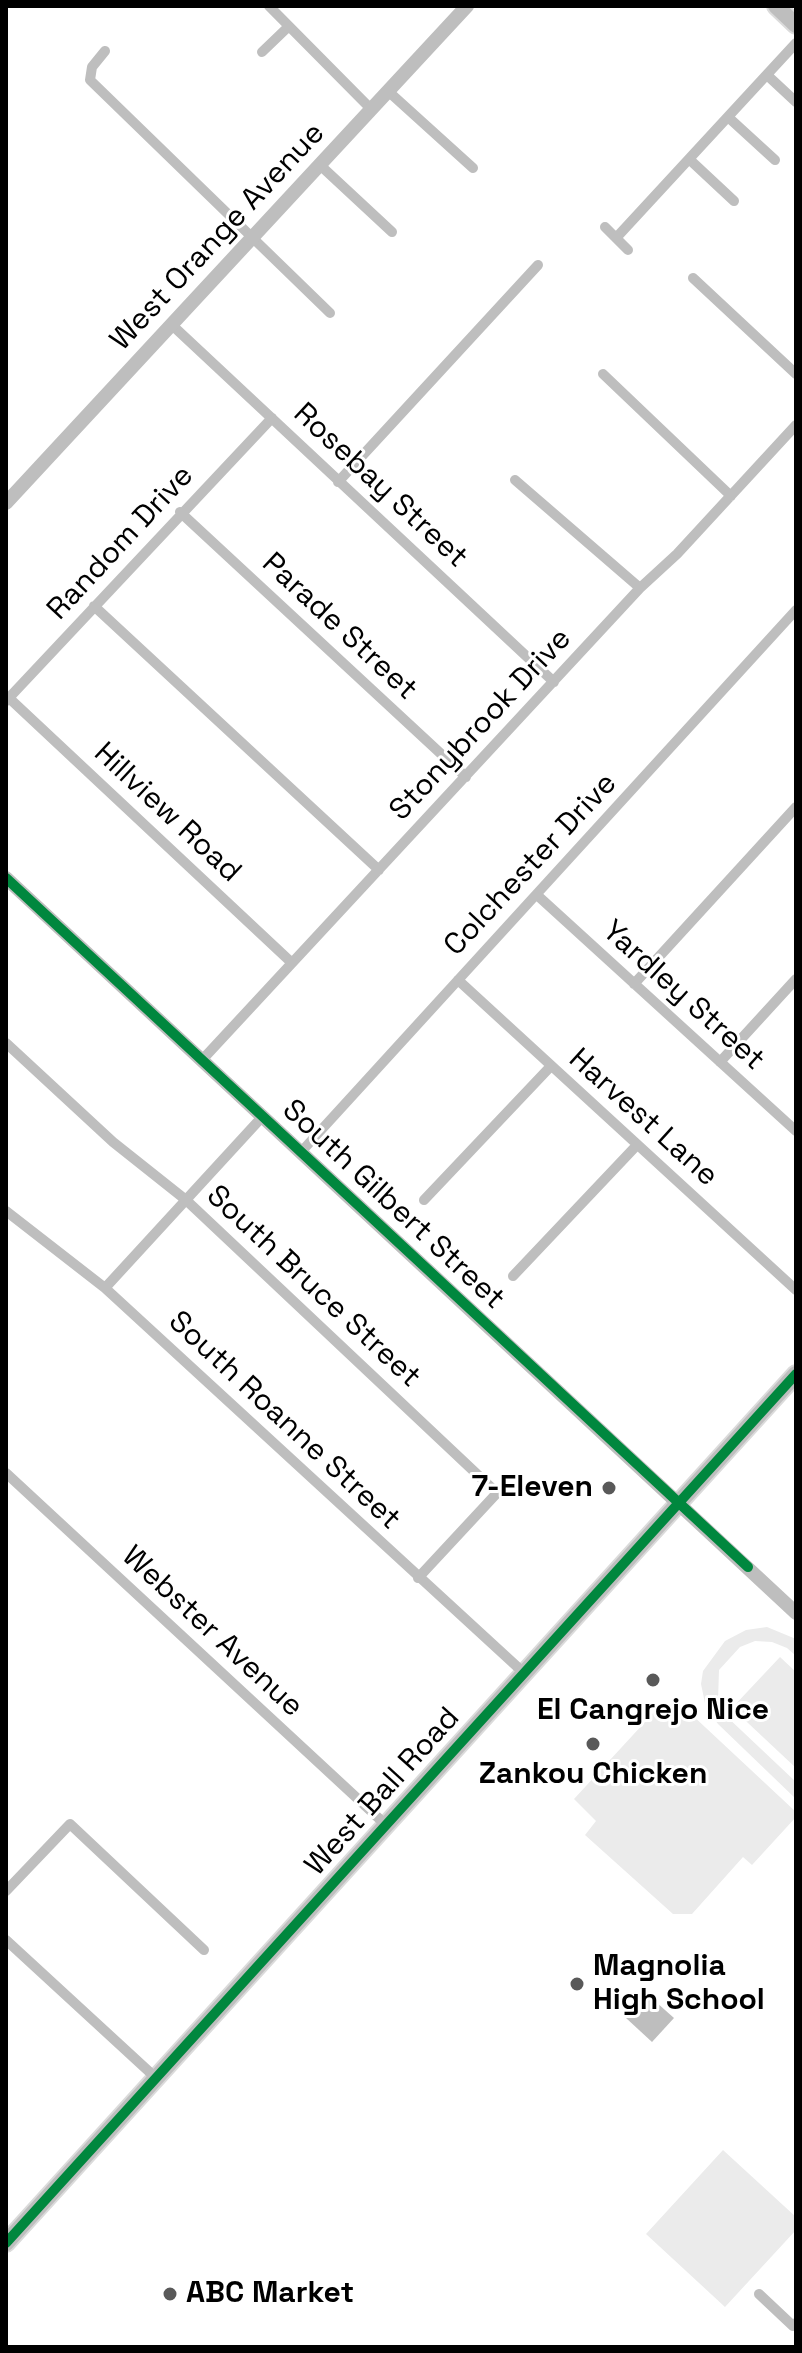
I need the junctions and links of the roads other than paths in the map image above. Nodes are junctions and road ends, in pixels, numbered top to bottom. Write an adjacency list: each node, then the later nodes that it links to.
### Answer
1 (269, 6): 5 (street)
2 (467, 6): 10 (street, West Orange Avenue)
3 (776, 6): 4 (main road)
4 (796, 25)
5 (287, 28): 8 (street); 12 (street)
6 (796, 43): 9 (street)
7 (105, 51): 21 (street)
8 (262, 52)
9 (767, 75): 11 (street); 13 (street)
10 (389, 92): 12 (street, West Orange Avenue); 17 (street)
11 (796, 102)
12 (372, 110): 16 (street, West Orange Avenue)
13 (728, 117): 14 (street); 15 (street)
14 (689, 159): 18 (street); 22 (street)
15 (775, 160)
16 (321, 166): 20 (street); 21 (street, West Orange Avenue)
17 (473, 168)
18 (734, 201)
19 (605, 227): 22 (street)
20 (392, 232)
21 (254, 238): 26 (street); 27 (street, West Orange Avenue)
22 (616, 238): 23 (street)
23 (628, 250)
24 (538, 265): 33 (street)
25 (693, 278): 29 (street)
26 (330, 313)
27 (172, 325): 30 (street, Rosebay Street); 35 (street, West Orange Avenue)
28 (603, 374): 34 (street)
29 (796, 374)
30 (272, 418): 33 (street, Rosebay Street); 36 (street, Random Drive)
31 (796, 425): 34 (street, Stonybrook Drive)
32 (515, 480): 37 (street)
33 (338, 482): 40 (street, Rosebay Street)
34 (731, 496): 37 (street, Stonybrook Drive)
35 (6, 503)
36 (180, 512): 38 (street, Random Drive); 42 (street, Parade Street)
37 (640, 588): 40 (street, Stonybrook Drive)
38 (94, 606): 41 (street, Random Drive); 44 (street)
39 (796, 610): 46 (street, Colchester Drive)
40 (554, 682): 42 (street, Stonybrook Drive)
41 (8, 700): 47 (street, Hillview Road)
42 (466, 777): 44 (street, Stonybrook Drive)
43 (796, 807): 50 (street)
44 (379, 870): 47 (street, Stonybrook Drive)
45 (6, 878): 52 (street, South Gilbert Street)
46 (537, 895): 49 (street, Colchester Drive); 50 (street, Yardley Street)
47 (292, 963): 52 (street, Stonybrook Drive)
48 (796, 979): 53 (street)
49 (458, 980): 54 (street, Harvest Lane); 58 (street, Colchester Drive)
50 (634, 984): 53 (street, Yardley Street)
51 (6, 1043): 59 (street, South Bruce Street)
52 (202, 1060): 55 (street, South Gilbert Street)
53 (720, 1062): 56 (street, Yardley Street)
54 (551, 1066): 57 (street, Harvest Lane); 60 (street)
55 (263, 1116): 58 (street, South Gilbert Street); 59 (street)
56 (796, 1131)
57 (637, 1145): 62 (street); 64 (street, Harvest Lane)
58 (301, 1152): 67 (street, South Gilbert Street)
59 (186, 1200): 63 (street); 68 (street, South Bruce Street)
60 (424, 1200)
61 (6, 1211): 63 (street, South Roanne Street)
62 (513, 1276)
63 (105, 1288): 68 (street, South Roanne Street)
64 (796, 1290)
65 (796, 1374): 67 (main road, West Ball Road)
66 (6, 1473): 71 (street, Webster Avenue)
67 (679, 1503): 69 (street, South Gilbert Street); 70 (main road, West Ball Road)
68 (418, 1578): 70 (street, South Roanne Street)
69 (796, 1613)
70 (524, 1673): 71 (main road, West Ball Road)
71 (386, 1825): 75 (main road, West Ball Road)
72 (6, 1891): 74 (street)
73 (6, 1940): 75 (street)
74 (204, 1950)
75 (156, 2078): 76 (main road, West Ball Road)
76 (6, 2243)
77 (759, 2294): 78 (street)
78 (795, 2325)

